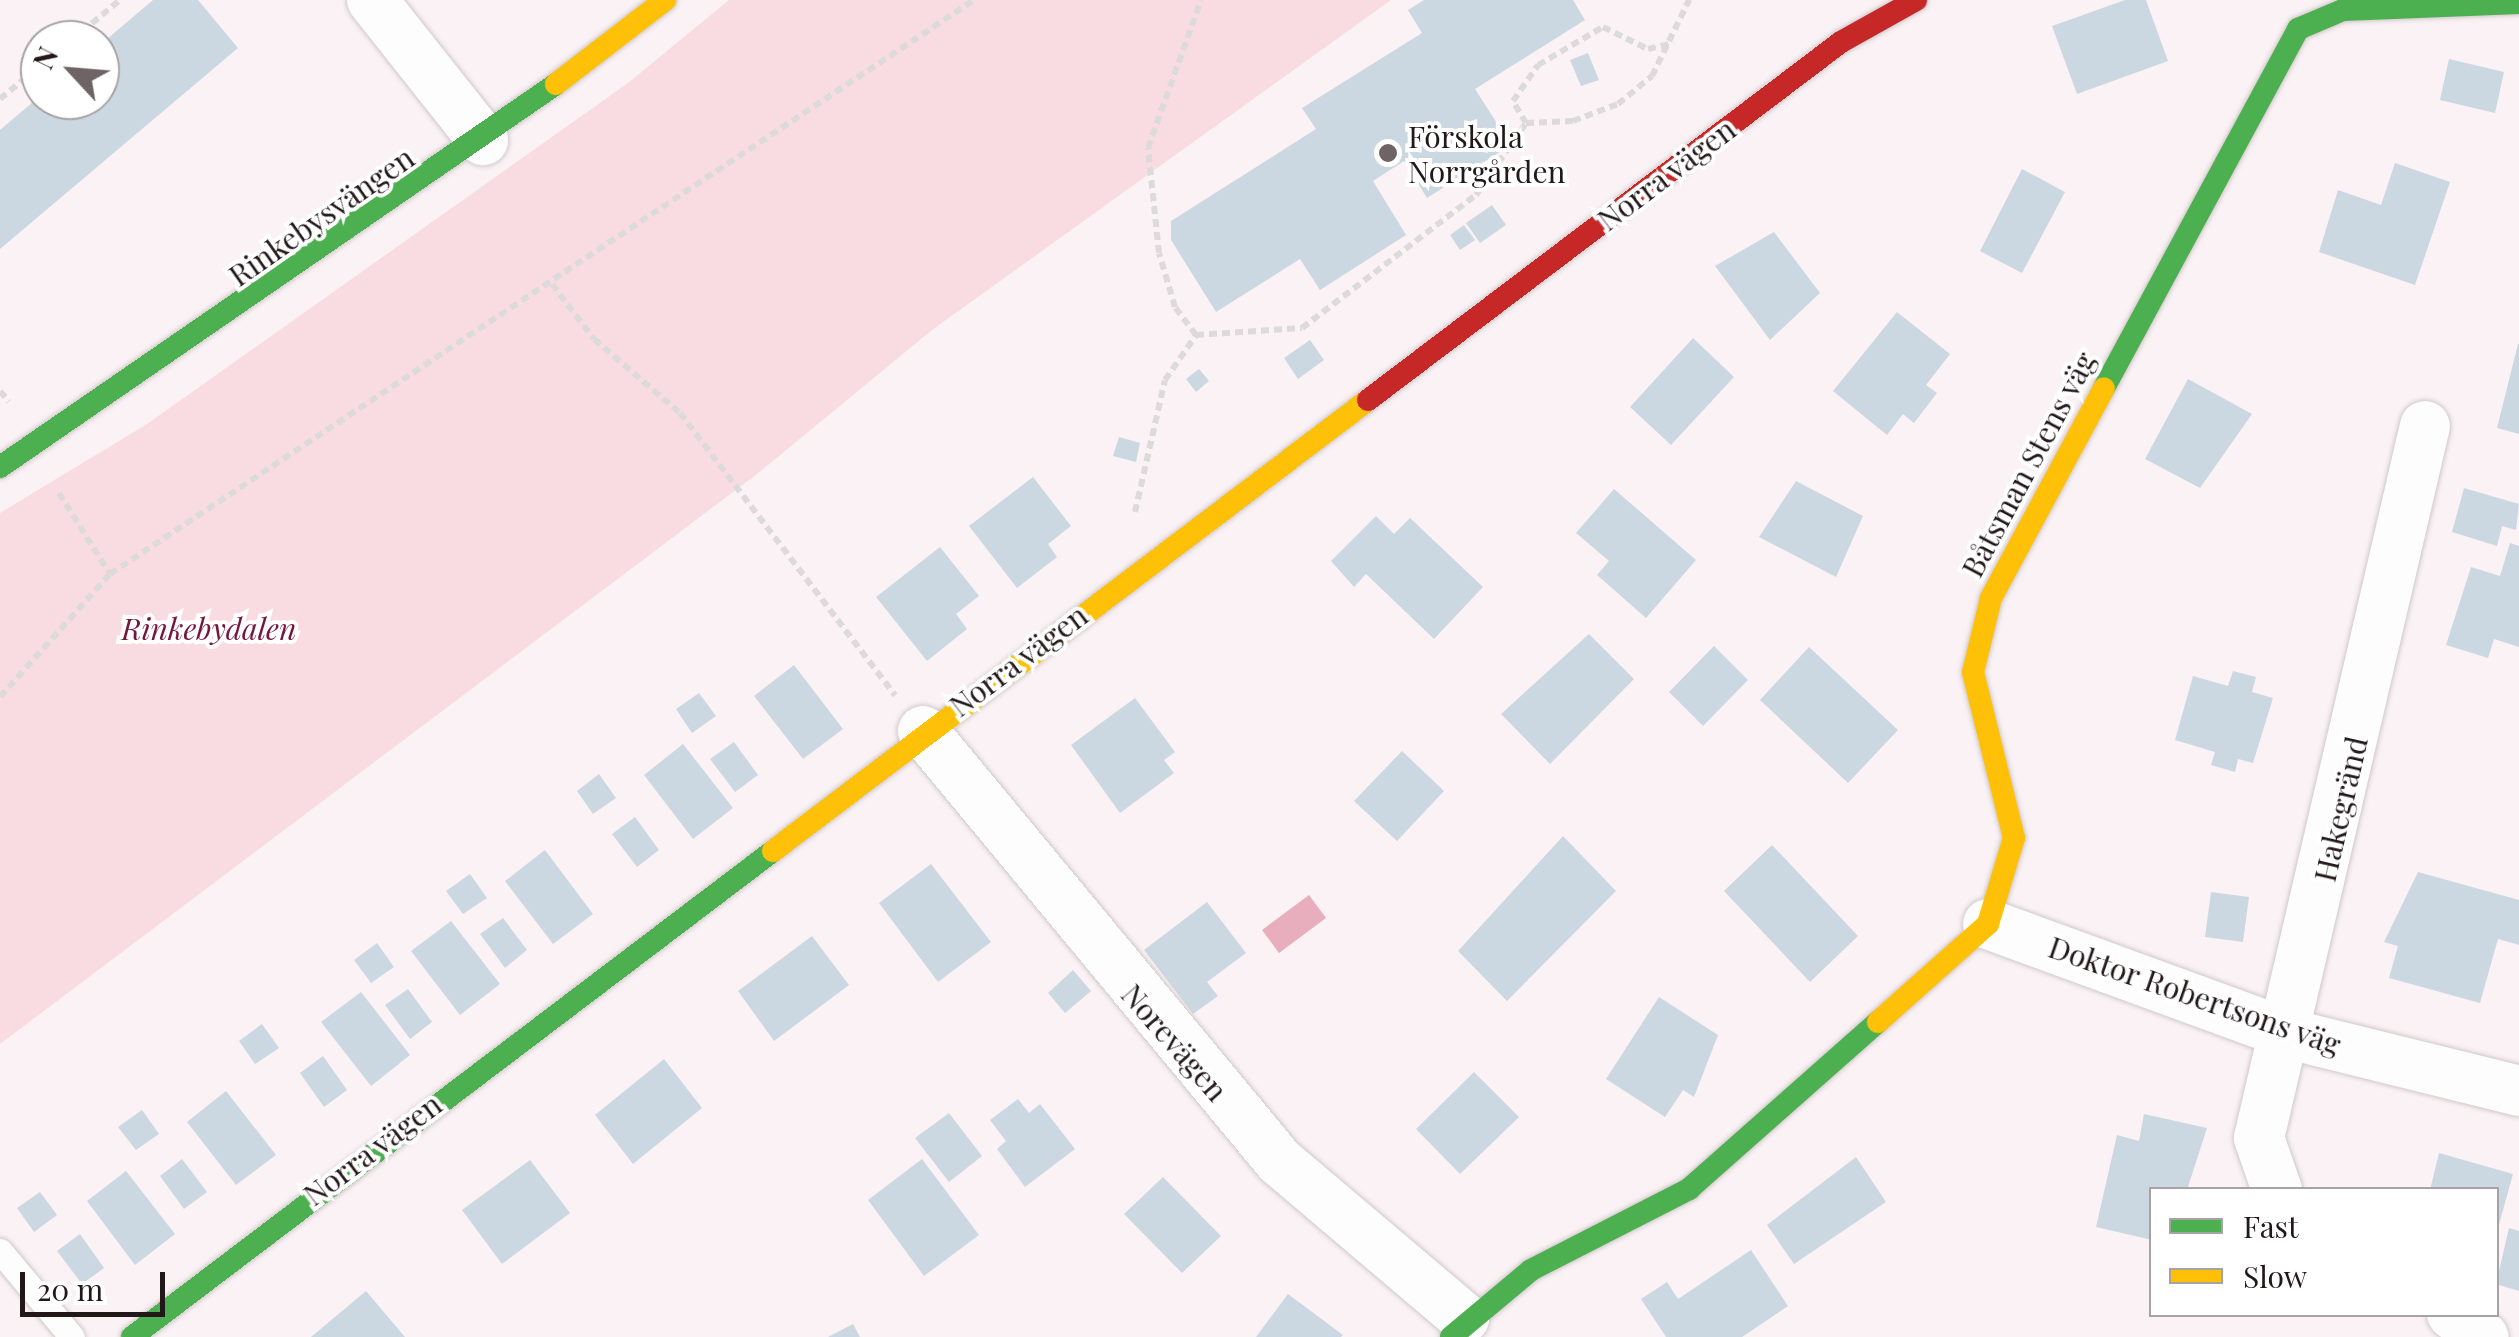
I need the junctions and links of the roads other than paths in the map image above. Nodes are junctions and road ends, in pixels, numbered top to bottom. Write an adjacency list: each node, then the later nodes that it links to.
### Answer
1 (372, 0): 6 (street)
2 (665, 0): 6 (street, Rinkebysvängen)
3 (1916, 0): 9 (street, Norra vägen)
4 (2519, 4): 5 (street, Båtsman Stens väg)
5 (2288, 15): 10 (street, Båtsman Stens väg)
6 (483, 140): 8 (street, Rinkebysvängen)
7 (2425, 426): 11 (street, Hakegränd)
8 (0, 467)
9 (923, 732): 16 (street, Norevägen); 18 (street, Norra vägen)
10 (1988, 924): 11 (street, Doktor Robertsons väg); 16 (street)
11 (2290, 1034): 12 (street, Doktor Robertsons väg); 13 (street, Hakegränd)
12 (2519, 1091)
13 (2276, 1187)
14 (0, 1251): 17 (lane)
15 (2456, 1317): 19 (street)
16 (1458, 1328)
17 (72, 1337)
18 (132, 1337)
19 (2484, 1337)

